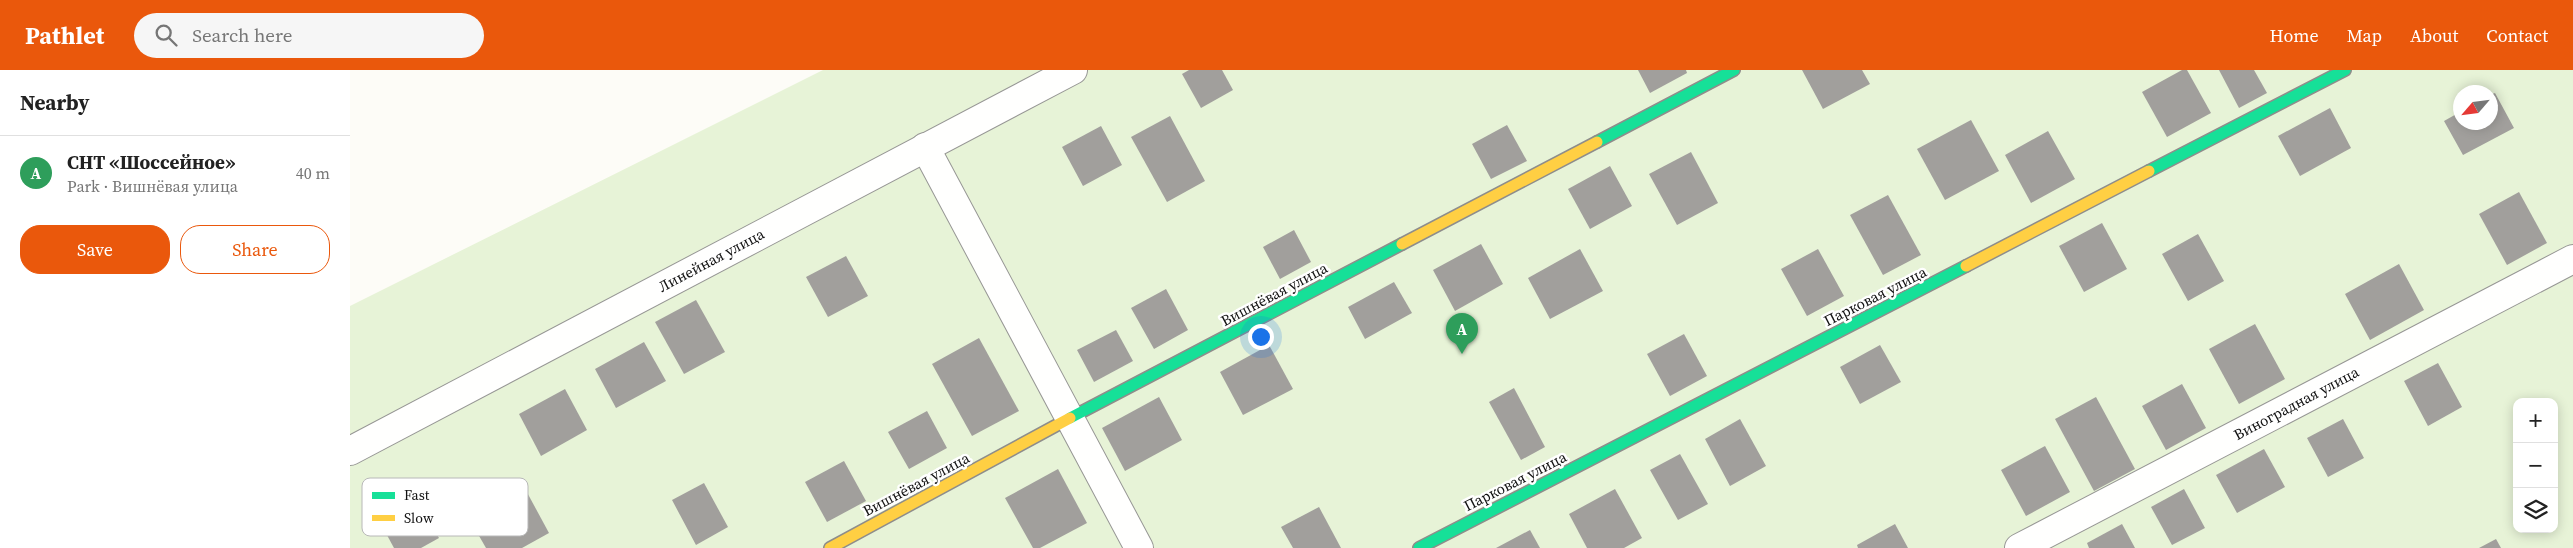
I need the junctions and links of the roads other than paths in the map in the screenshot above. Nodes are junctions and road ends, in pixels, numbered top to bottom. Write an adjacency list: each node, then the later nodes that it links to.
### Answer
1 (1073, 70): 4 (street, Линейная улица)
2 (1734, 70): 6 (street, Вишнёвая улица)
3 (2345, 70): 10 (street, Парковая улица)
4 (925, 147): 6 (street); 7 (street, Линейная улица)
5 (2573, 259): 11 (street, Виноградная улица)
6 (1070, 418): 8 (street, Вишнёвая улица); 9 (street)
7 (350, 451)
8 (830, 548)
9 (1139, 548)
10 (1419, 548)
11 (2019, 548)

